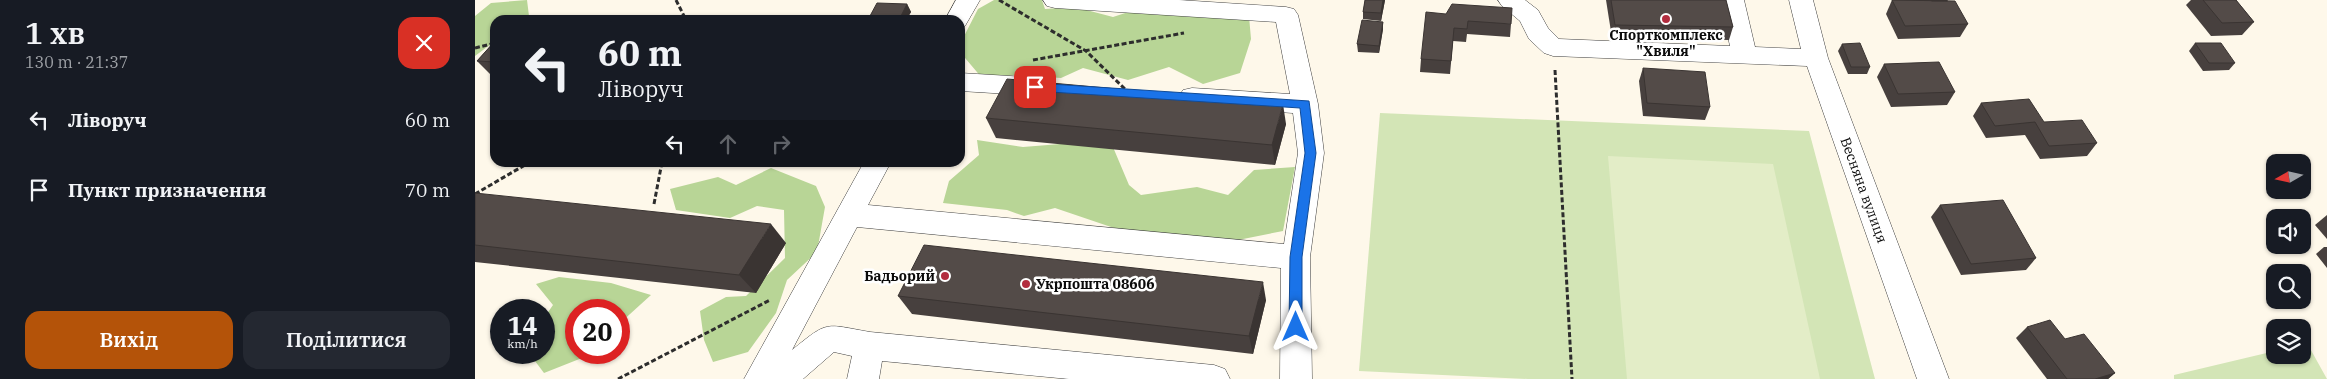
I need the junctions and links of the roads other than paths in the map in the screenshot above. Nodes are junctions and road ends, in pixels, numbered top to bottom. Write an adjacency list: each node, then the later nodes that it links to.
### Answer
1 (967, 0): 6 (street)
2 (1055, 0): 12 (street)
3 (1510, 0): 7 (street)
4 (1732, 0): 7 (street)
5 (1801, 0): 8 (street, Весняна вулиця)
6 (960, 15)
7 (1745, 56): 8 (street)
8 (1816, 58): 22 (street, Весняна вулиця)
9 (965, 82): 10 (street)
10 (1069, 89)
11 (1129, 93): 12 (street)
12 (1305, 104): 15 (street)
13 (875, 167): 14 (street)
14 (850, 215): 15 (street); 17 (street)
15 (1296, 257): 21 (street)
16 (870, 346): 18 (street); 19 (street); 20 (street)
17 (760, 379)
18 (780, 379)
19 (863, 379)
20 (1214, 379)
21 (1295, 379)
22 (1933, 379)

